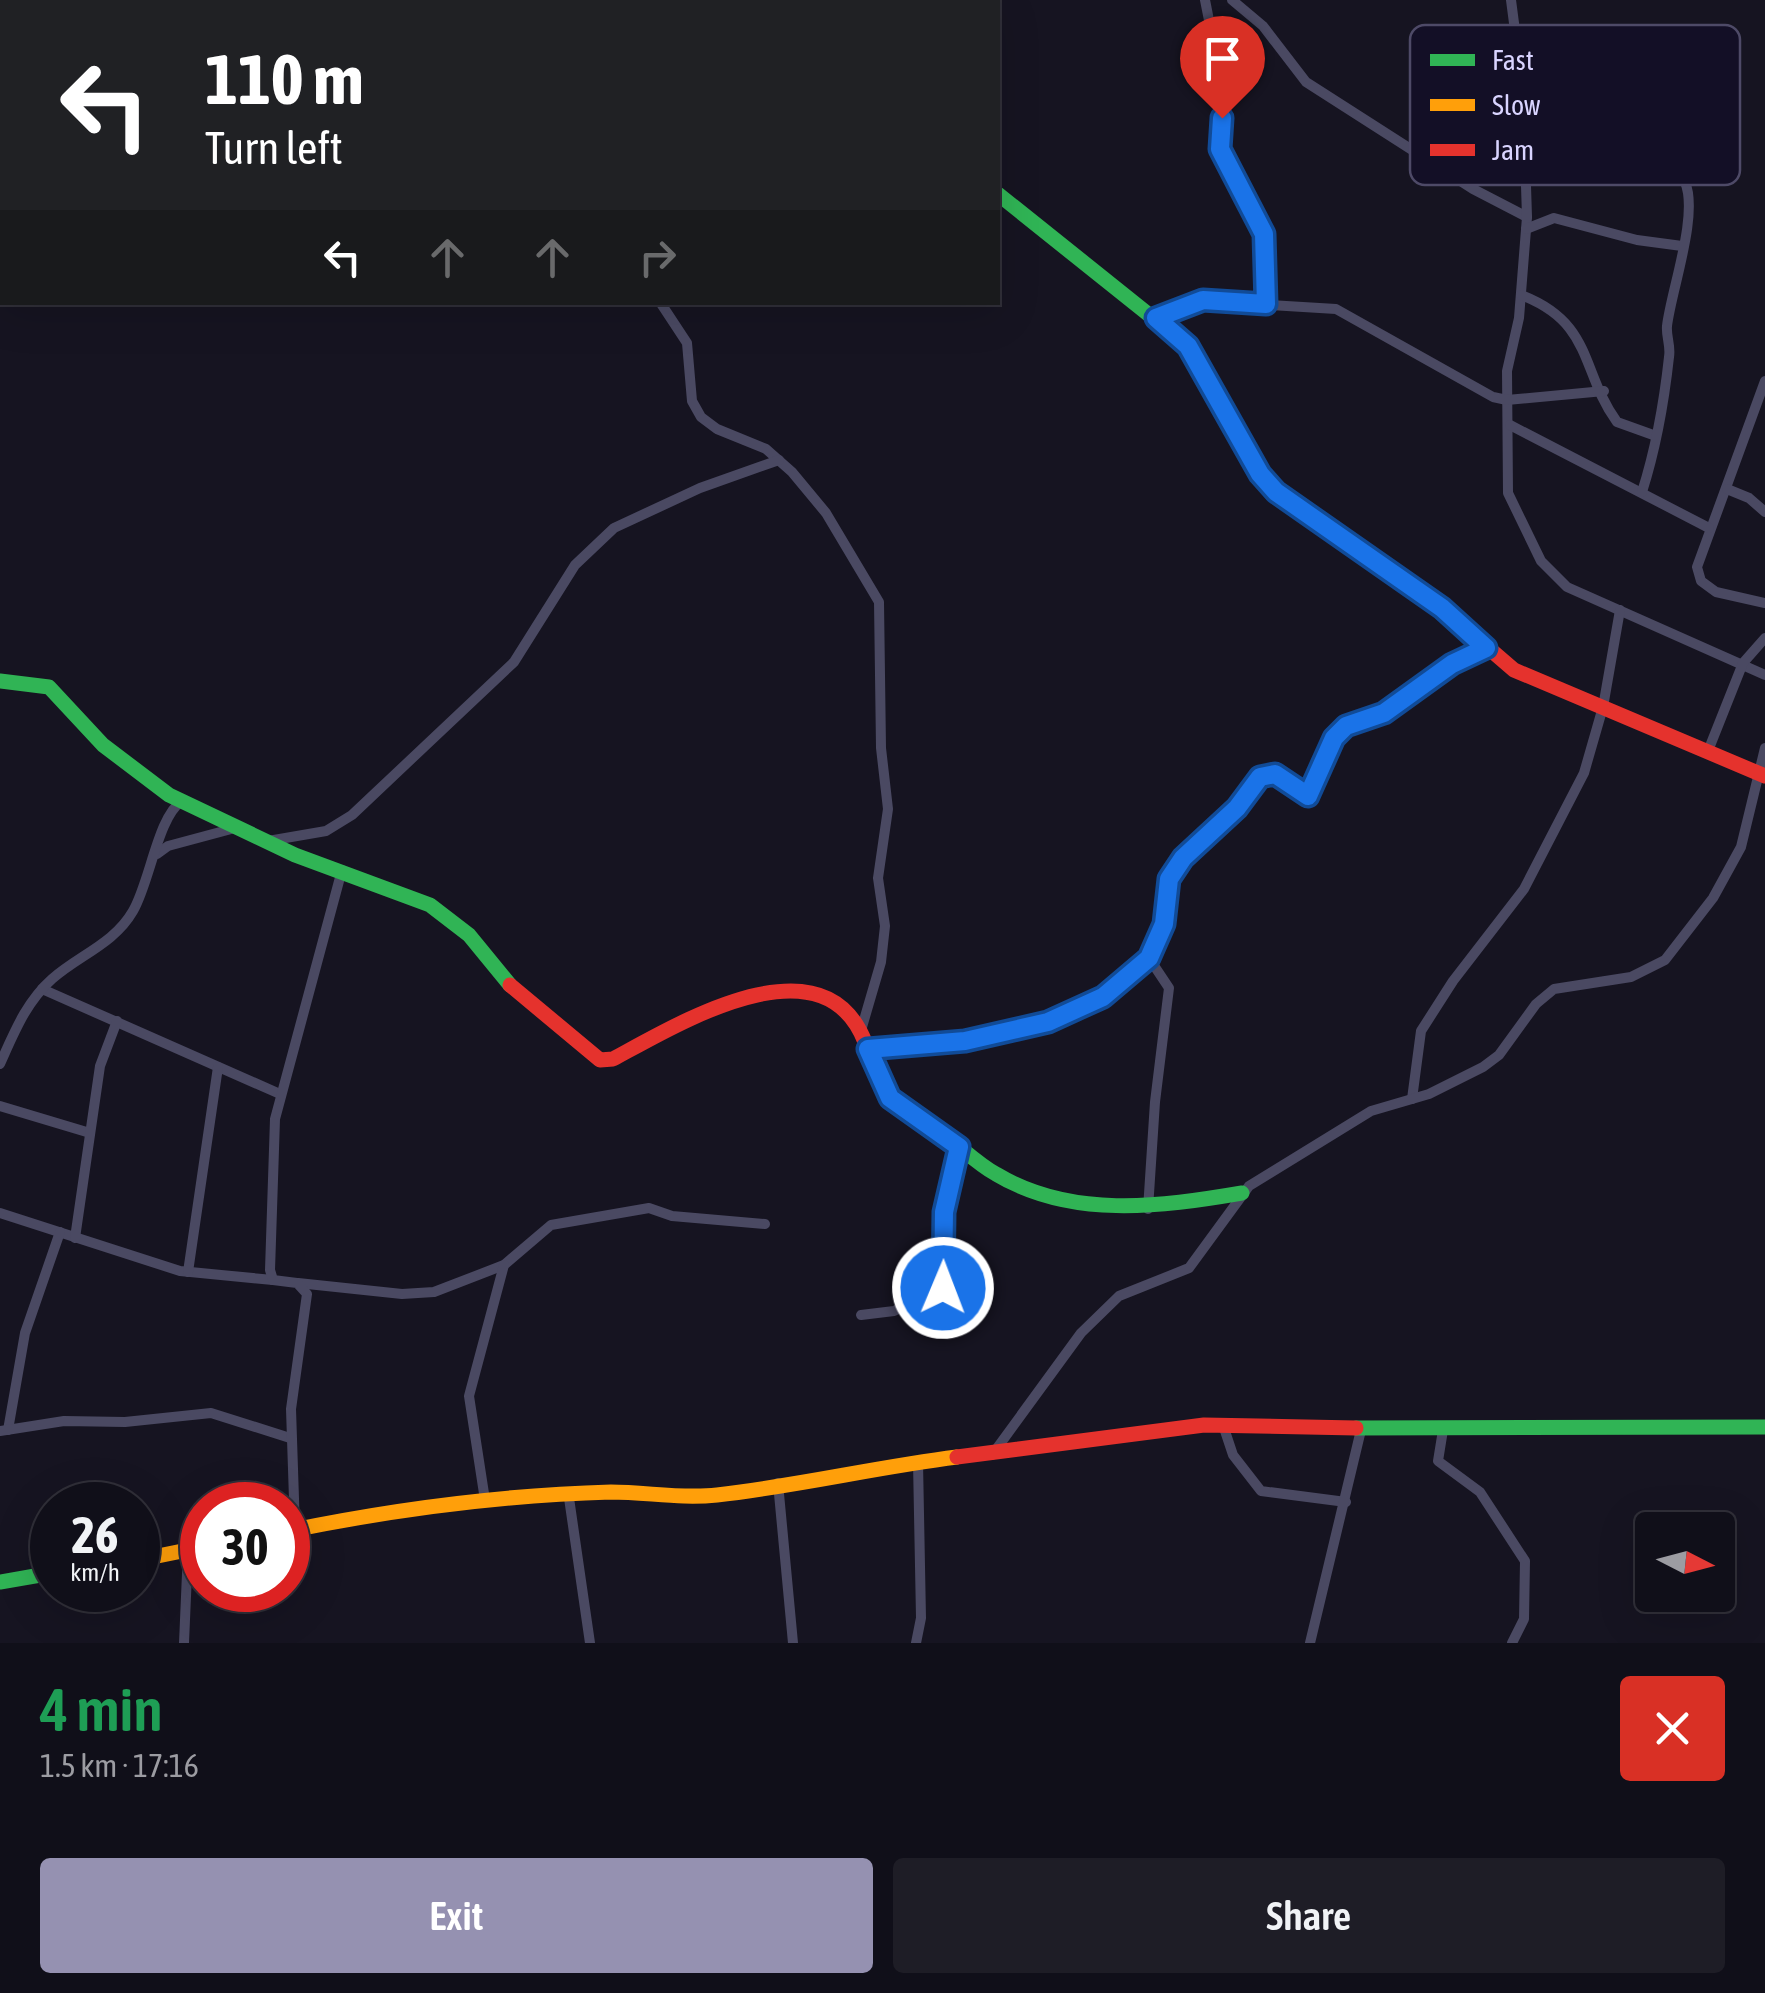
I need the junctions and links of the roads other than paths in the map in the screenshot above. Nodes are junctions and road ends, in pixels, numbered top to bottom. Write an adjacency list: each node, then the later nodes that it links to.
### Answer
1 (1205, 0): 13 (street)
2 (1232, 0): 5 (street)
3 (1512, 0): 4 (street)
4 (1515, 25)
5 (1410, 149)
6 (1467, 185): 10 (street)
7 (1525, 185): 10 (street)
8 (1685, 185): 11 (street)
9 (1000, 196): 15 (street)
10 (1526, 223): 11 (street); 12 (street)
11 (1682, 246): 20 (street)
12 (1521, 294): 17 (street); 18 (street)
13 (1266, 304): 15 (street); 18 (street)
14 (662, 305): 21 (street)
15 (1156, 318): 29 (street)
16 (1765, 381): 22 (street)
17 (1604, 391): 18 (street); 20 (street)
18 (1507, 400): 19 (street)
19 (1510, 425): 23 (street); 27 (street)
20 (1656, 436): 23 (street)
21 (780, 460): 39 (street); 44 (street)
22 (1727, 490): 24 (street); 25 (street)
23 (1642, 492): 25 (street)
24 (1765, 512)
25 (1709, 528): 26 (street)
26 (1765, 603)
27 (1620, 610): 30 (street); 33 (street)
28 (1765, 638): 30 (street)
29 (1486, 648): 33 (street); 42 (street)
30 (1743, 663): 31 (street); 35 (street)
31 (1765, 675)
32 (0, 681): 37 (street)
33 (1603, 707): 35 (street); 52 (street)
34 (1765, 748): 36 (street)
35 (1708, 752): 36 (street)
36 (1761, 774): 52 (street)
37 (174, 802): 38 (street); 40 (street)
38 (238, 828): 39 (street); 40 (street)
39 (267, 841): 41 (street)
40 (156, 855): 43 (street)
41 (342, 870): 45 (street); 51 (street)
42 (1149, 958): 48 (street); 57 (street)
43 (42, 989): 46 (street); 49 (street)
44 (866, 1006): 45 (street); 47 (street)
45 (848, 1013): 47 (street)
46 (117, 1022): 50 (street); 54 (street)
47 (862, 1027): 48 (street)
48 (868, 1049): 55 (street)
49 (0, 1064)
50 (218, 1067): 51 (street); 65 (street)
51 (280, 1094): 66 (street)
52 (1412, 1099): 56 (street)
53 (0, 1106): 54 (street)
54 (90, 1132): 62 (street)
55 (959, 1147): 57 (street); 68 (street)
56 (1242, 1193): 57 (street); 75 (street)
57 (1148, 1210)
58 (0, 1213): 60 (street)
59 (765, 1224): 64 (street)
60 (44, 1228): 61 (street); 63 (street)
61 (60, 1232): 62 (street); 63 (street)
62 (75, 1238): 65 (street)
63 (53, 1252): 71 (street)
64 (504, 1265): 67 (street); 80 (street)
65 (188, 1272): 66 (street)
66 (273, 1280): 67 (street)
67 (297, 1283): 74 (street)
68 (862, 1316)
69 (1223, 1425): 72 (street); 75 (street); 81 (street)
70 (1765, 1427): 73 (street)
71 (4, 1430): 74 (street)
72 (1361, 1430): 73 (street); 81 (street)
73 (1443, 1430): 91 (street)
74 (290, 1438): 77 (street)
75 (992, 1455): 76 (street)
76 (918, 1462): 78 (street); 89 (street)
77 (290, 1482)
78 (778, 1483): 79 (street); 88 (street)
79 (569, 1498): 80 (street); 87 (street)
80 (485, 1500): 82 (street)
81 (1346, 1502): 90 (street)
82 (310, 1526)
83 (30, 1577): 84 (street)
84 (0, 1582)
85 (188, 1612): 86 (street)
86 (184, 1643)
87 (590, 1643)
88 (793, 1643)
89 (916, 1643)
90 (1310, 1643)
91 (1512, 1643)

